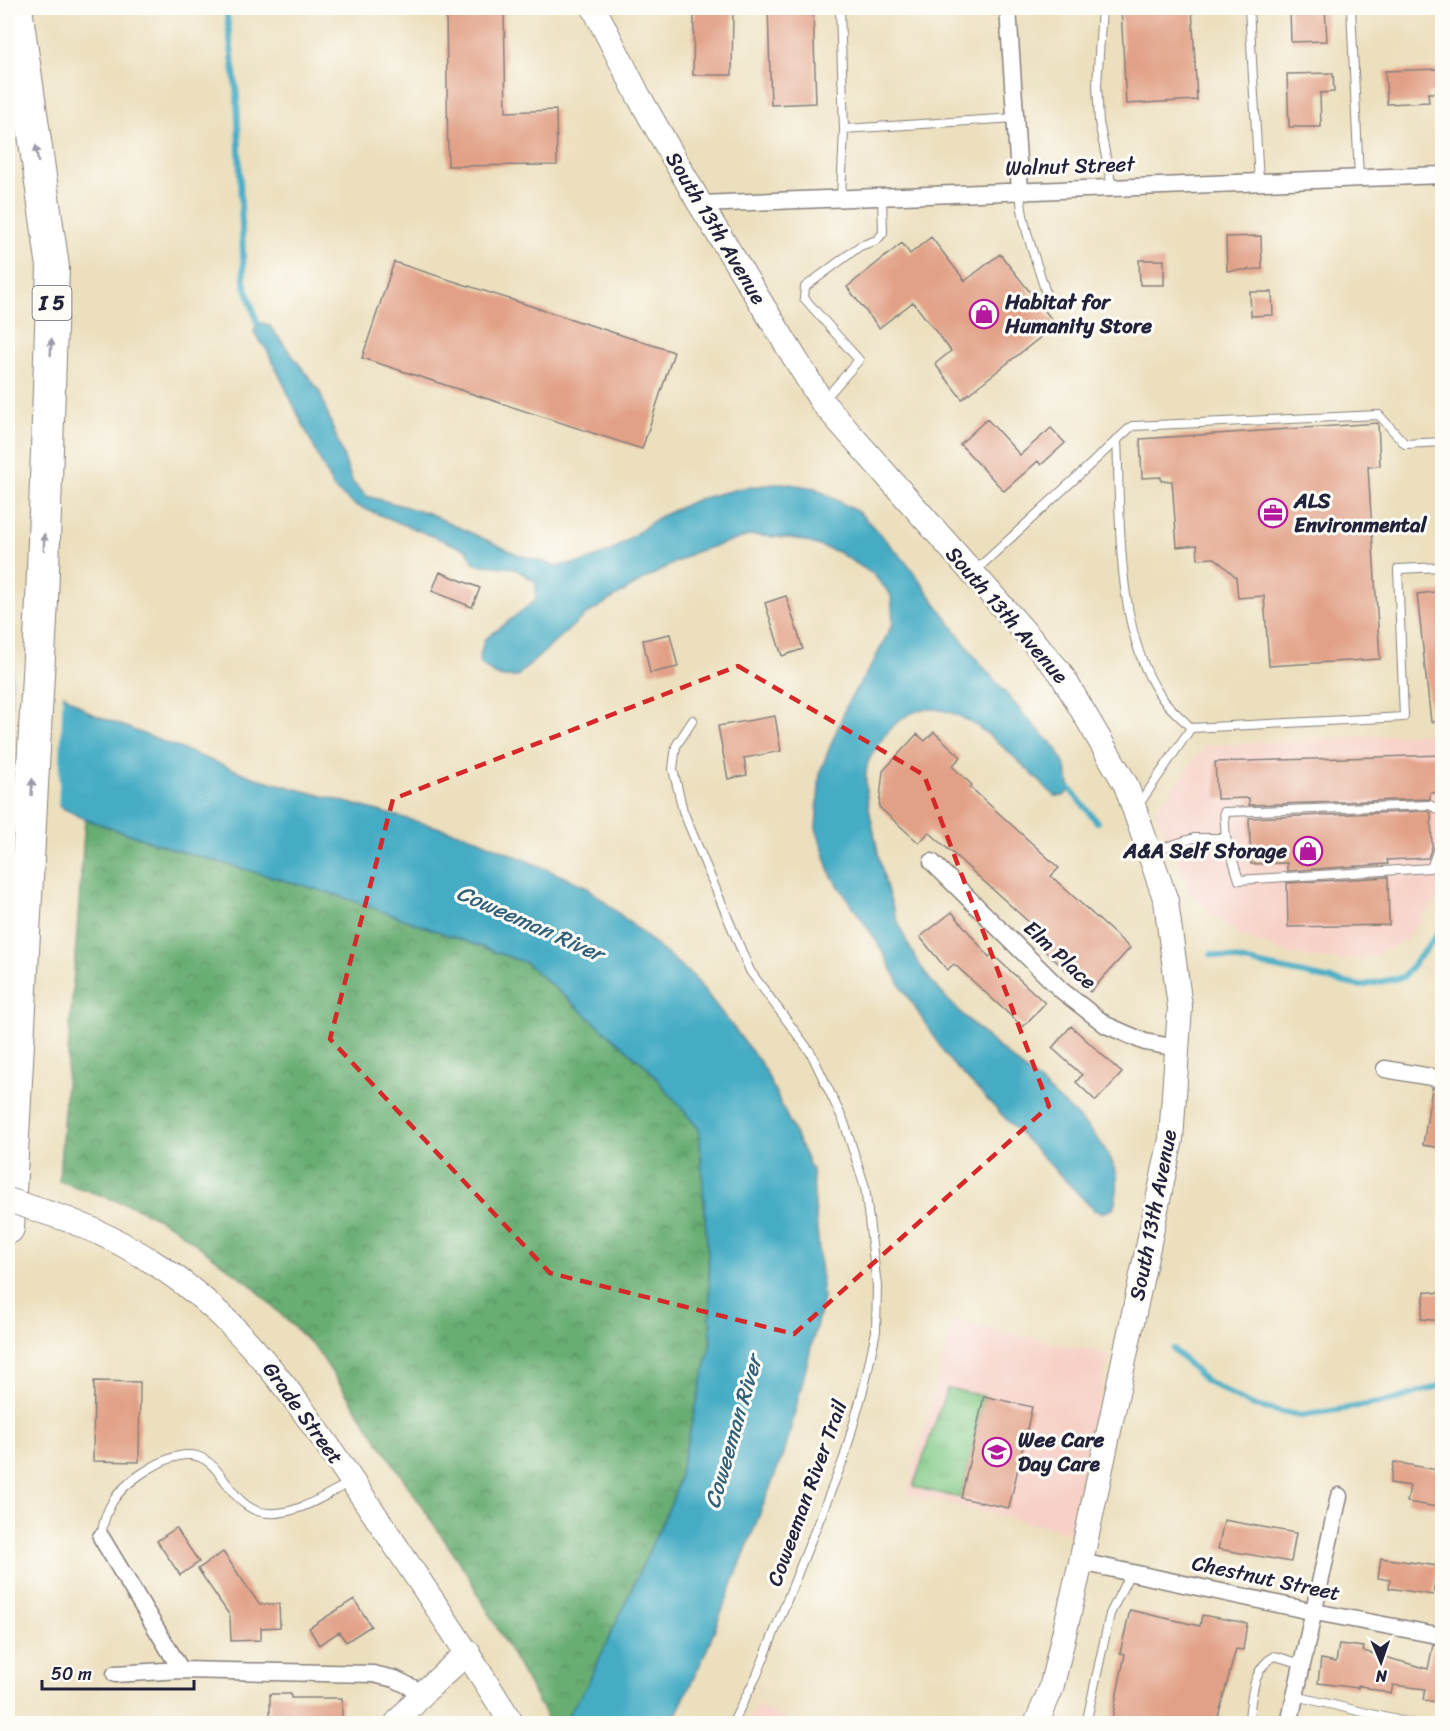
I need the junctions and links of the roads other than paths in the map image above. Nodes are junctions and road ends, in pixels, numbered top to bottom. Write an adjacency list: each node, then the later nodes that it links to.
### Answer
1 (16, 8): 36 (highway, I 5, one-way to 1)
2 (594, 8): 17 (main road, South 13th Avenue)
3 (1008, 8): 8 (street)
4 (1102, 8): 13 (lane)
5 (1249, 8): 12 (lane)
6 (1351, 8): 11 (lane)
7 (840, 10): 9 (lane)
8 (1015, 118): 9 (lane); 14 (street)
9 (844, 129): 16 (lane)
10 (1443, 175): 11 (street, Walnut Street)
11 (1359, 178): 12 (street, Walnut Street)
12 (1259, 182): 13 (street, Walnut Street)
13 (1112, 187): 14 (street, Walnut Street)
14 (1020, 191): 15 (street, Walnut Street); 18 (lane)
15 (882, 197): 16 (street, Walnut Street); 19 (lane)
16 (841, 198): 17 (street, Walnut Street)
17 (700, 204): 19 (main road, South 13th Avenue)
18 (1049, 304)
19 (822, 402): 23 (main road, South 13th Avenue)
20 (1117, 440): 21 (lane); 23 (lane); 25 (lane)
21 (1443, 442)
22 (1443, 567): 25 (lane)
23 (972, 573): 26 (main road, South 13th Avenue)
24 (693, 720): 52 (lane, Coweeman River Trail)
25 (1191, 728): 26 (lane)
26 (1135, 810): 30 (main road, South 13th Avenue)
27 (1443, 812): 28 (lane)
28 (1226, 838): 29 (lane); 30 (lane)
29 (1443, 838)
30 (1149, 852): 32 (main road, South 13th Avenue)
31 (932, 862): 32 (street, Elm Place)
32 (1177, 1048): 40 (main road, South 13th Avenue)
33 (1385, 1069): 34 (street)
34 (1443, 1079)
35 (8, 1200): 37 (main road, Grade Street, bridge)
36 (8, 1228)
37 (352, 1481): 39 (lane); 44 (main road, Grade Street)
38 (1339, 1496): 42 (street)
39 (101, 1537): 46 (street)
40 (1082, 1562): 41 (street, Chestnut Street); 53 (main road, South 13th Avenue)
41 (1130, 1573): 42 (street, Chestnut Street); 54 (lane)
42 (1315, 1612): 43 (street, Chestnut Street); 45 (street)
43 (1443, 1636)
44 (468, 1652): 48 (main road); 50 (main road, Grade Street)
45 (1302, 1664): 49 (street); 55 (lane)
46 (181, 1670): 47 (street); 48 (street)
47 (115, 1674)
48 (423, 1693): 51 (main road)
49 (1295, 1696): 56 (street); 57 (lane)
50 (511, 1722)
51 (396, 1724)
52 (732, 1724)
53 (1036, 1724)
54 (1086, 1724)
55 (1248, 1724)
56 (1288, 1724)
57 (1414, 1724)

